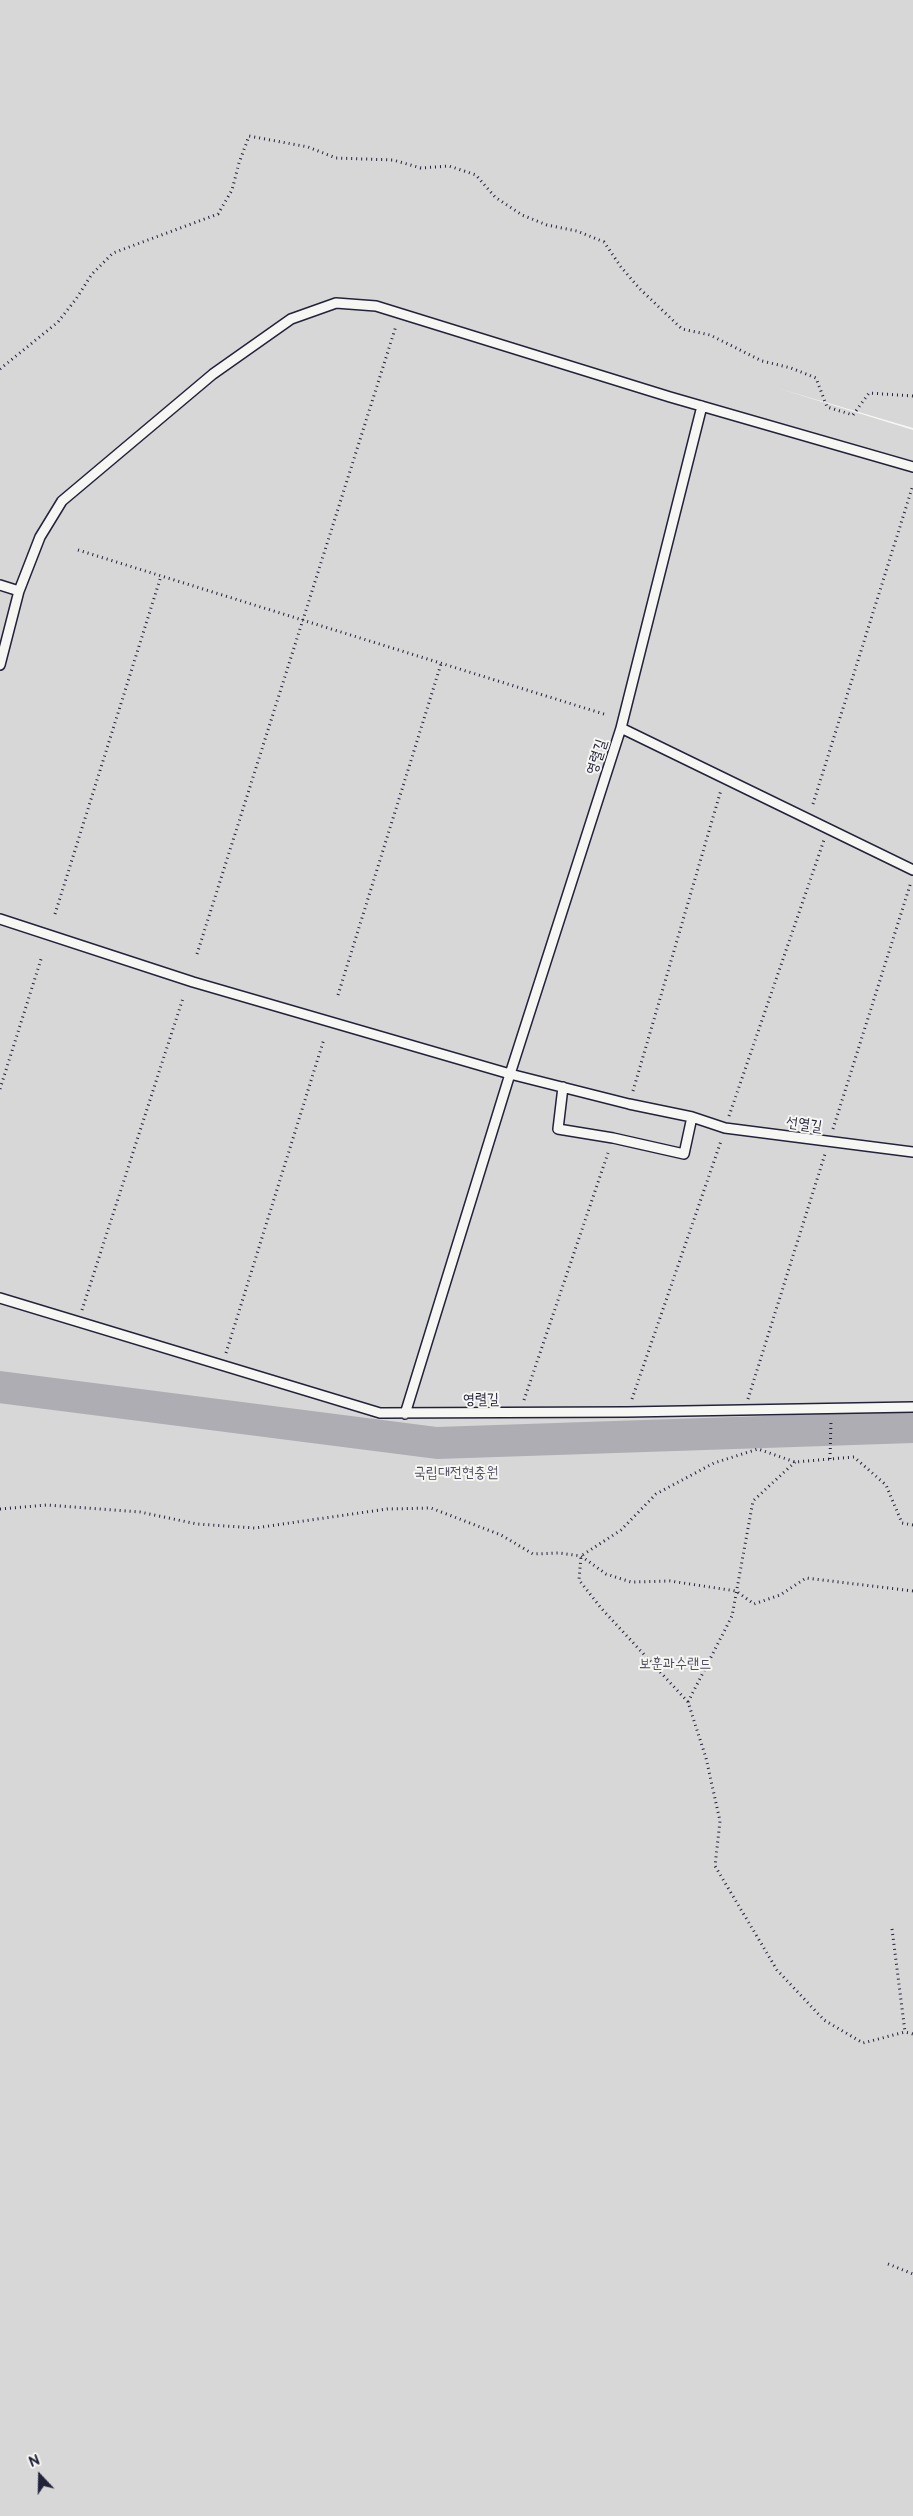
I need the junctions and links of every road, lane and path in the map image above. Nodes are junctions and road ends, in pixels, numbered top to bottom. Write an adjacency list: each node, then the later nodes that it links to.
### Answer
1 (398, 317): 11 (path)
2 (0, 369): 3 (path)
3 (913, 396)
4 (702, 406): 5 (lane); 10 (lane); 15 (lane)
5 (913, 467)
6 (913, 485): 17 (path)
7 (78, 550): 8 (path)
8 (161, 576): 11 (path); 19 (path)
9 (0, 585): 10 (lane)
10 (19, 591): 13 (lane)
11 (302, 620): 12 (path); 21 (path)
12 (442, 664): 14 (path); 23 (path)
13 (0, 665)
14 (607, 715)
15 (621, 728): 16 (lane, 영렬길); 26 (lane, 영렬길)
16 (725, 778): 18 (lane, 영렬길); 29 (path)
17 (813, 804)
18 (913, 870)
19 (55, 914)
20 (0, 919): 26 (lane)
21 (197, 954)
22 (42, 956): 28 (path)
23 (338, 995)
24 (183, 998): 34 (path)
25 (324, 1039): 35 (path)
26 (510, 1074): 27 (lane); 38 (lane, 영렬길)
27 (563, 1087): 29 (lane); 31 (lane)
28 (0, 1089)
29 (629, 1104): 30 (lane)
30 (692, 1117): 31 (lane); 32 (lane, 선열길)
31 (613, 1138): 37 (path)
32 (913, 1152)
33 (0, 1298): 34 (lane)
34 (78, 1322): 35 (lane)
35 (222, 1366): 38 (lane)
36 (913, 1406): 37 (lane, 영렬길)
37 (520, 1413): 38 (lane, 영렬길)
38 (405, 1414)
39 (831, 1422): 40 (path)
40 (830, 1459): 41 (path); 43 (path)
41 (795, 1462): 44 (path); 45 (path)
42 (0, 1508): 44 (path)
43 (913, 1525)
44 (581, 1556): 45 (path); 47 (path)
45 (736, 1591): 46 (path); 47 (path)
46 (913, 1591)
47 (688, 1702): 49 (path)
48 (892, 1929): 49 (path)
49 (905, 2032): 50 (path)
50 (913, 2034)
51 (888, 2264): 52 (path)
52 (913, 2274)

